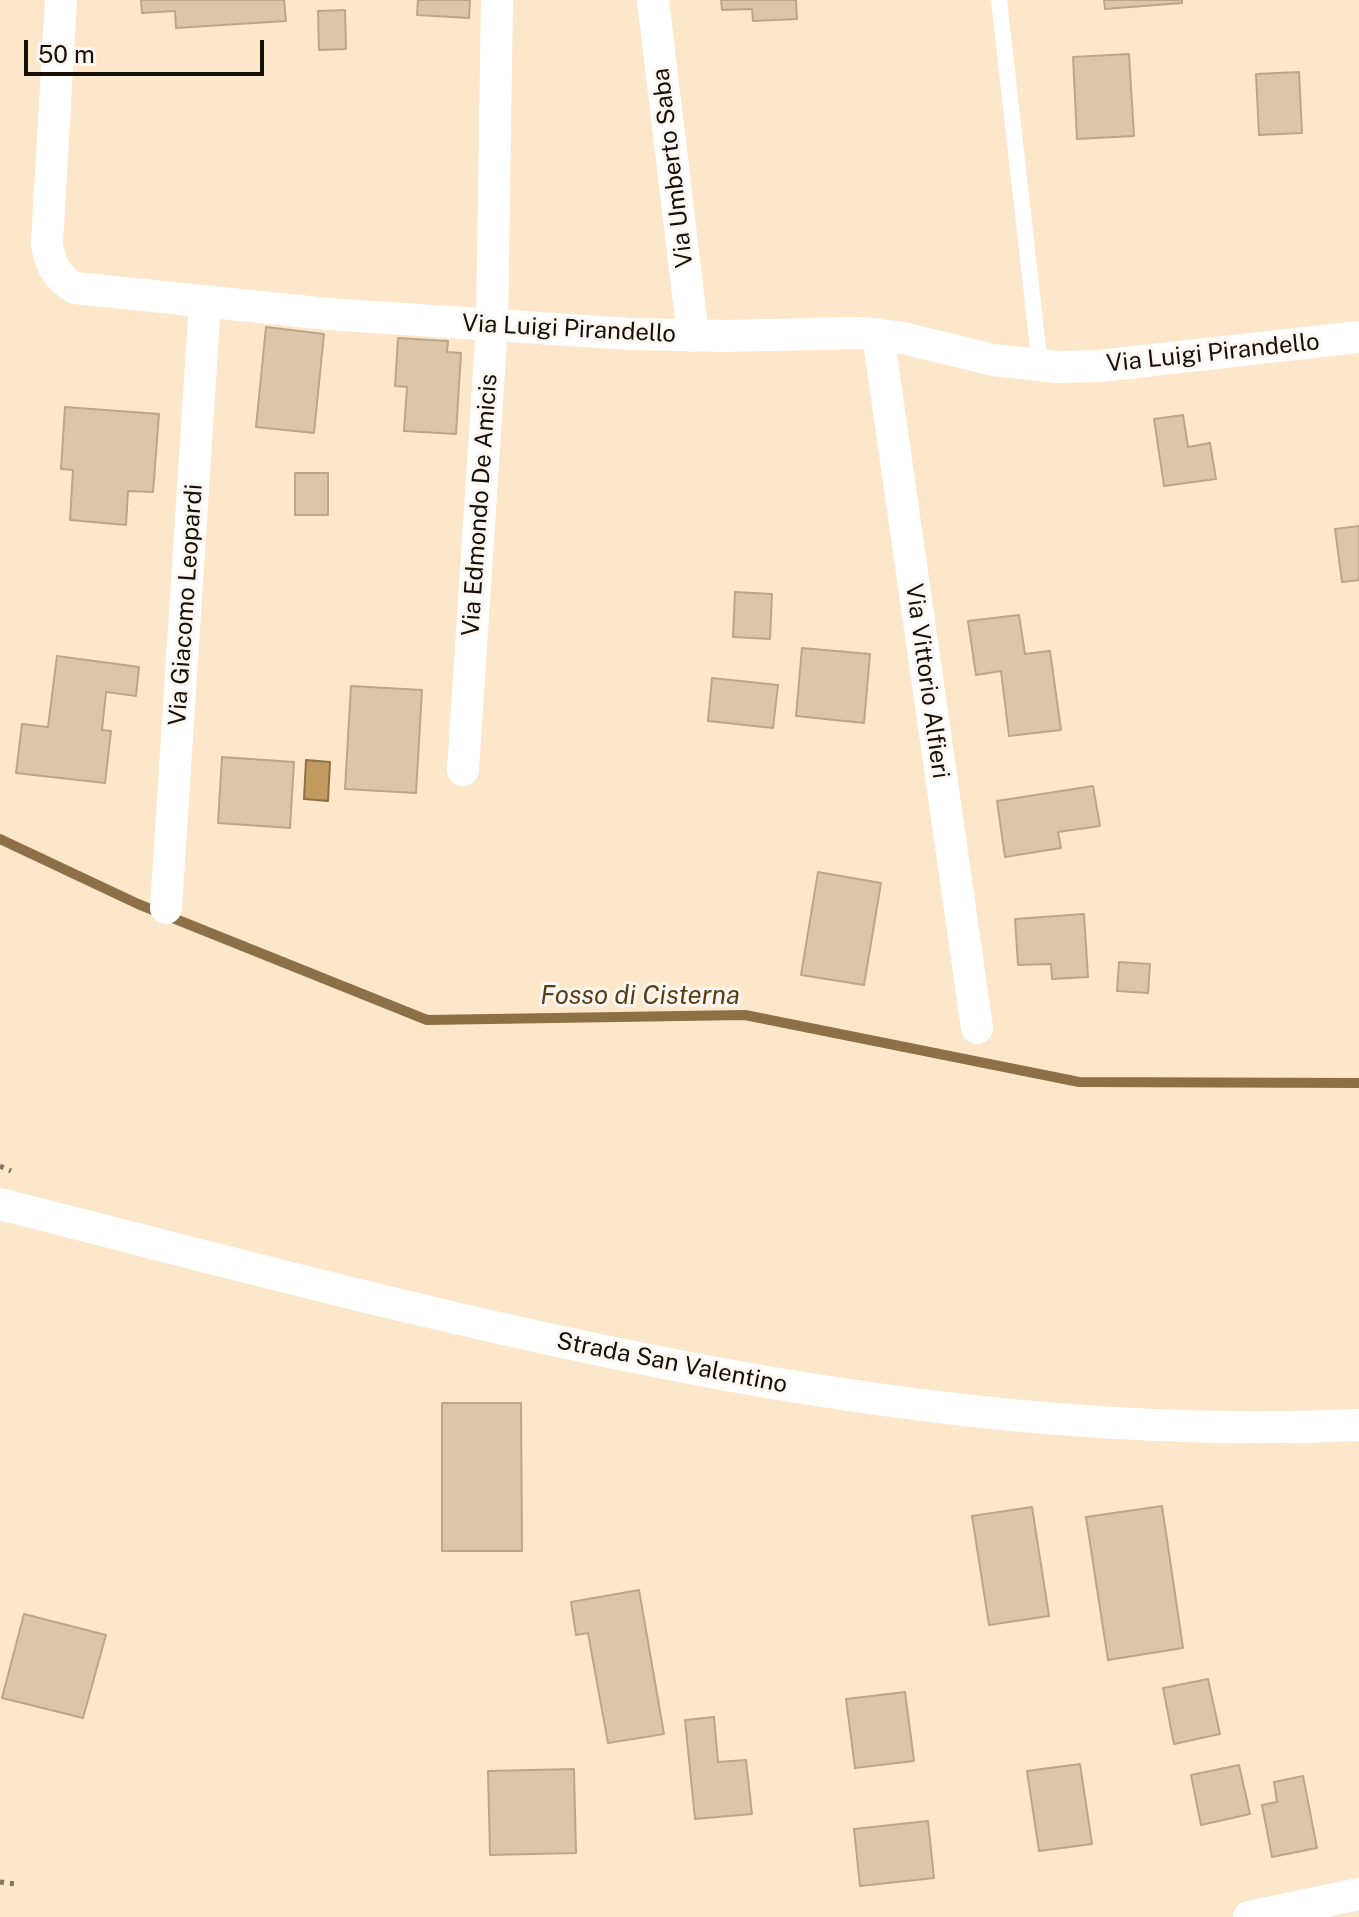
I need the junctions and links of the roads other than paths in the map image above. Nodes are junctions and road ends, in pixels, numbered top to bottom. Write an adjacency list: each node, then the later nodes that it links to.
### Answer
1 (61, 0): 5 (street, Via Luigi Pirandello)
2 (497, 0): 6 (street, Via Edmondo De Amicis)
3 (653, 0): 8 (street, Via Umberto Saba)
4 (999, 0): 10 (lane)
5 (205, 302): 6 (street, Via Luigi Pirandello); 12 (street, Via Giacomo Leopardi)
6 (492, 325): 8 (street, Via Luigi Pirandello); 11 (street, Via Edmondo De Amicis)
7 (878, 334): 8 (street, Via Luigi Pirandello); 10 (street, Via Luigi Pirandello); 13 (street, Via Vittorio Alfieri)
8 (693, 336)
9 (1359, 337): 10 (street, Via Luigi Pirandello)
10 (1040, 366)
11 (463, 770)
12 (166, 908)
13 (977, 1028)
14 (0, 1204): 15 (street, Strada San Valentino)
15 (1359, 1425)
16 (1359, 1894): 17 (street)
17 (1249, 1917)

